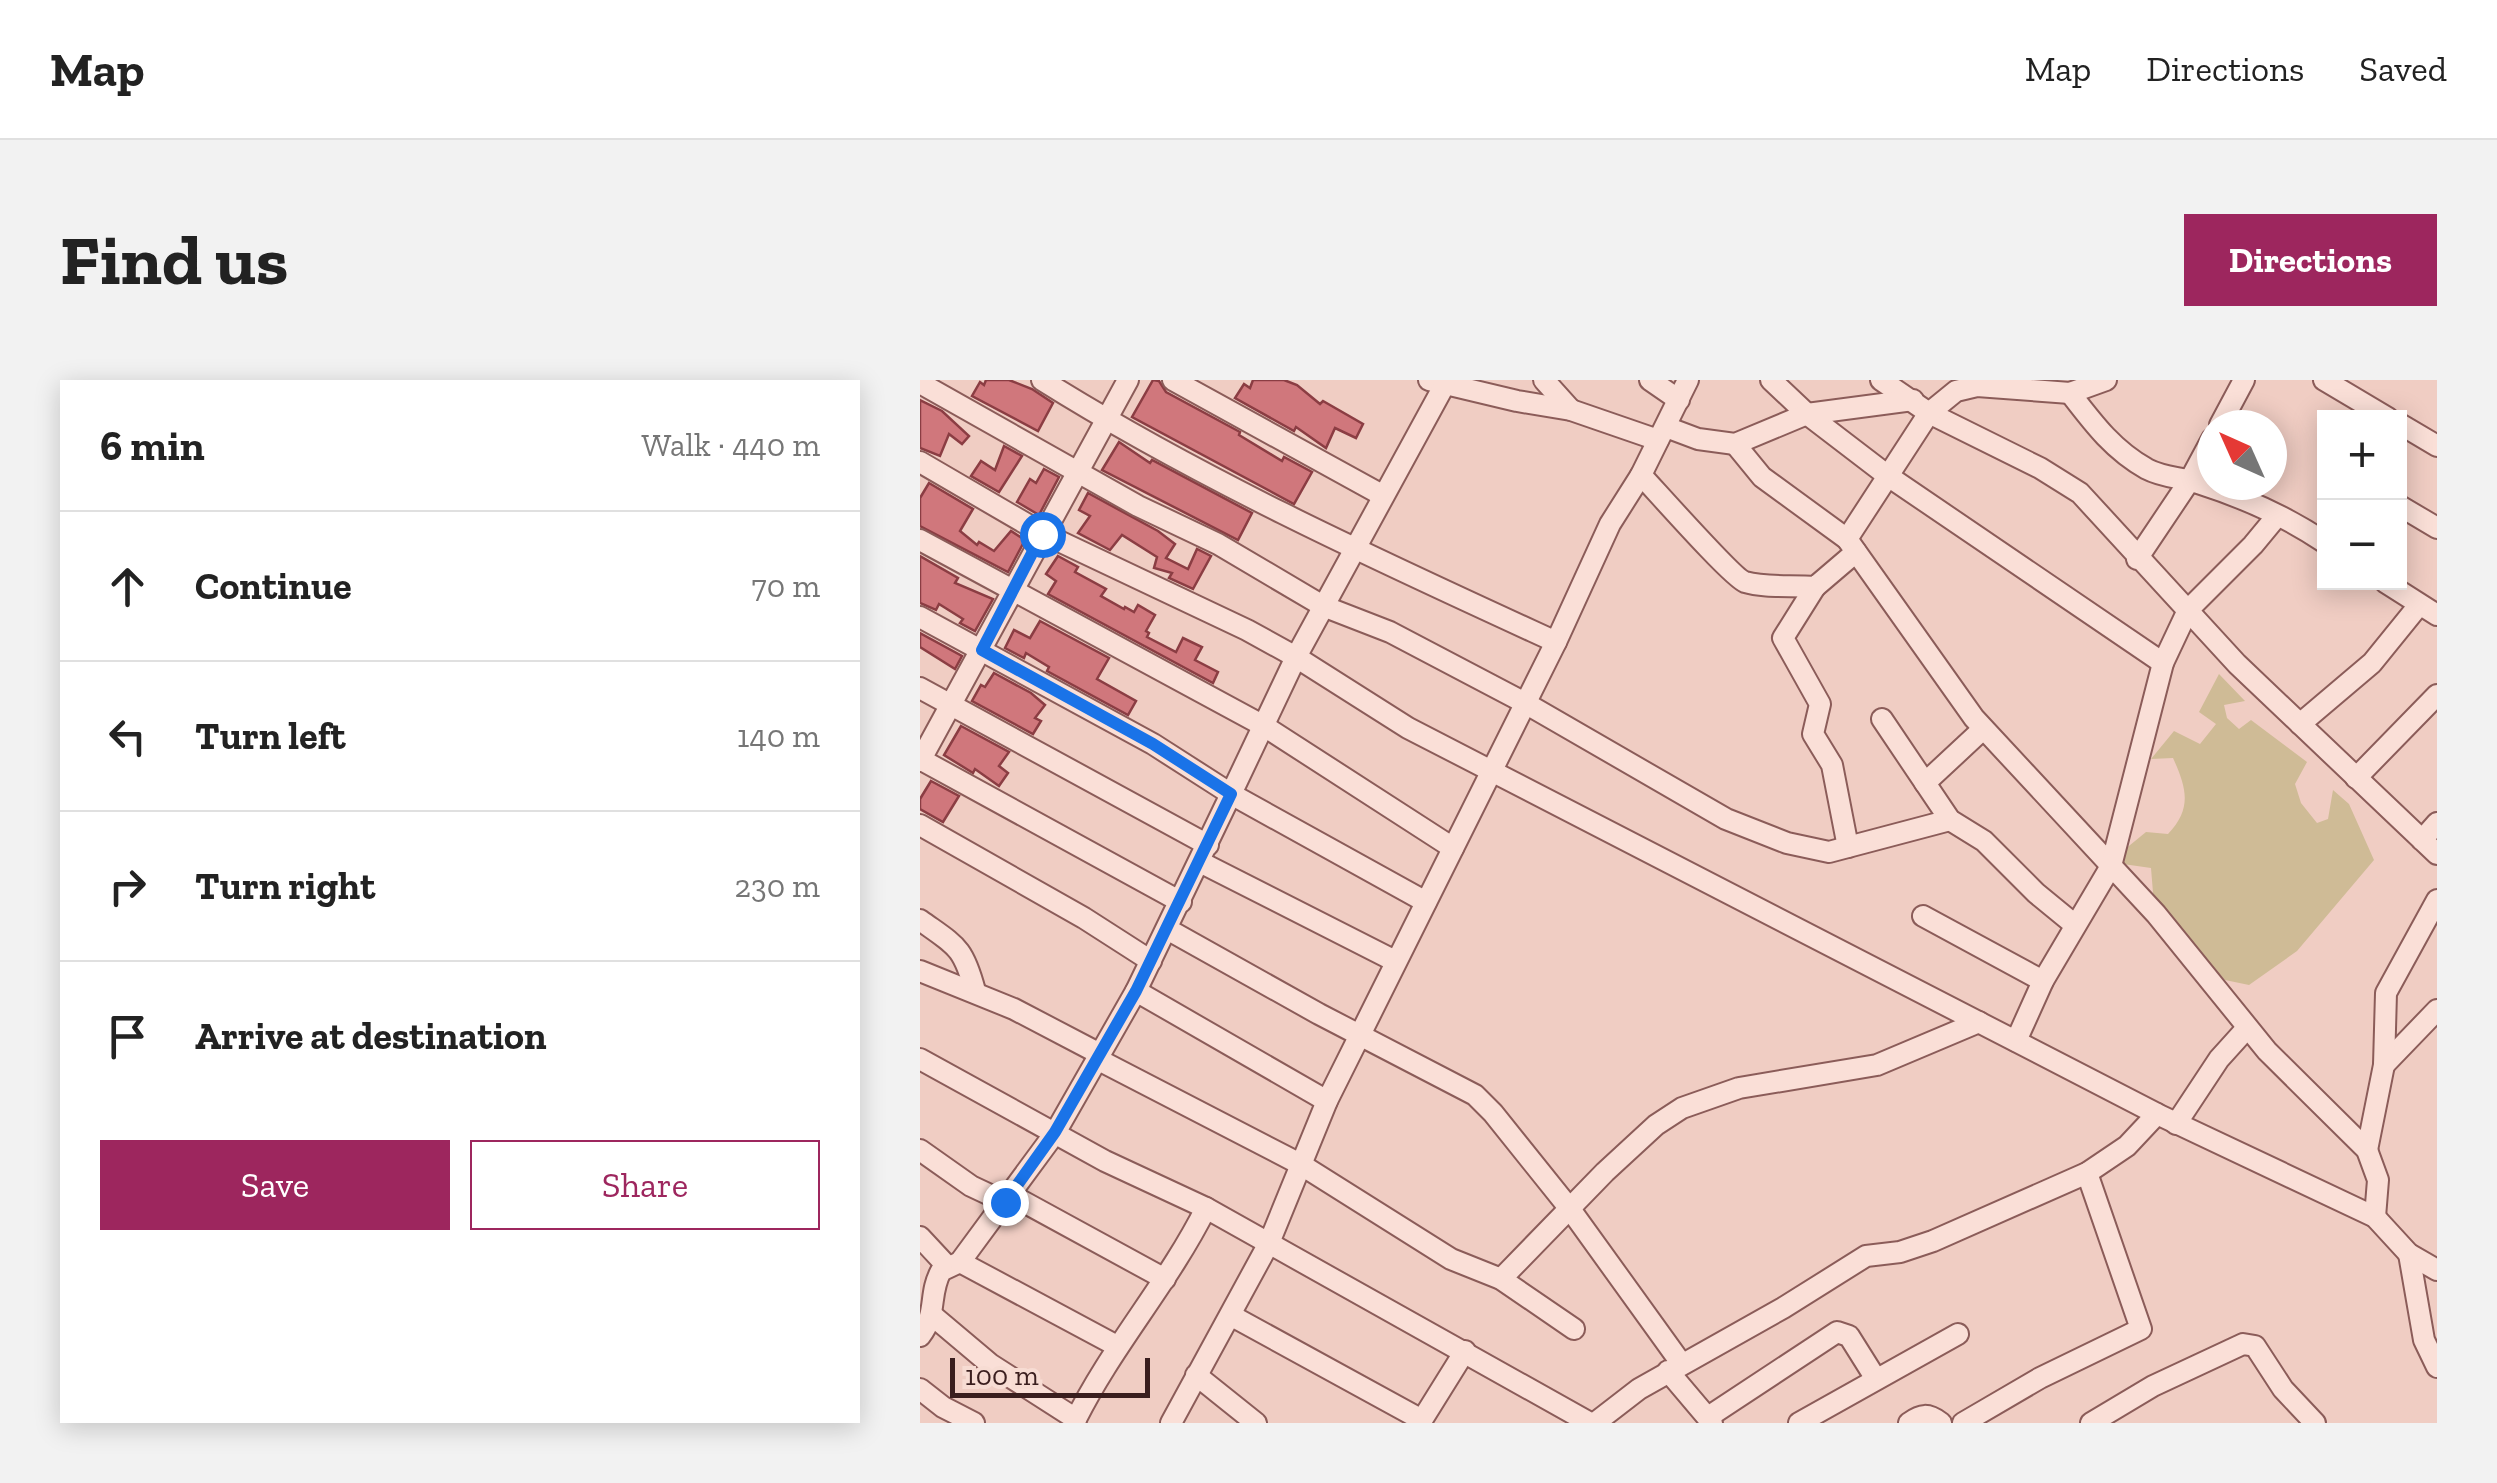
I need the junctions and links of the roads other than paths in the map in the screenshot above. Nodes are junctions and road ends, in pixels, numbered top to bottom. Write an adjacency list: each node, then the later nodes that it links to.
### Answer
1 (1042, 380): 22 (street)
2 (1128, 380): 22 (street)
3 (1174, 380): 33 (street)
4 (1544, 380): 18 (street)
5 (1650, 380): 16 (street)
6 (1688, 380): 16 (street)
7 (1771, 380): 21 (street)
8 (1881, 380): 17 (street)
9 (2106, 380): 15 (street)
10 (2244, 380): 19 (street)
11 (2324, 380): 14 (street)
12 (1437, 382): 18 (street); 33 (street)
13 (920, 383): 29 (street)
14 (2355, 388): 20 (street)
15 (2070, 393): 17 (street); 32 (street)
16 (1679, 400): 24 (street)
17 (1921, 406): 21 (street); 31 (street); 42 (street)
18 (1571, 410): 24 (street)
19 (2228, 410)
20 (2379, 410)
21 (1806, 414): 25 (street); 31 (street)
22 (1107, 418): 29 (street); 40 (street)
23 (2407, 428): 26 (street)
24 (1662, 434): 25 (street); 30 (street)
25 (1735, 444): 41 (street)
26 (2437, 446)
27 (920, 462): 37 (street)
28 (2197, 467): 32 (street)
29 (1078, 470): 37 (street); 46 (street)
30 (1641, 476): 43 (street); 50 (street)
31 (1888, 476): 41 (street); 53 (street)
32 (2190, 480): 35 (street); 42 (street)
33 (1382, 495): 40 (street)
34 (2407, 510): 36 (street)
35 (2277, 516): 38 (street); 47 (street)
36 (2437, 528)
37 (1042, 534): 44 (street); 52 (street)
38 (2317, 538)
39 (920, 540): 44 (street)
40 (1354, 546): 46 (street); 50 (street)
41 (1852, 546): 43 (street); 61 (street)
42 (2137, 559): 47 (street)
43 (1815, 587): 72 (street)
44 (1012, 590): 51 (street); 60 (street)
45 (2397, 590): 48 (street)
46 (1323, 606): 52 (street); 56 (street)
47 (2188, 610): 53 (street); 59 (street)
48 (2428, 610): 59 (street)
49 (920, 617): 51 (street)
50 (1556, 642): 56 (street)
51 (982, 650): 57 (street); 66 (street)
52 (1296, 657): 60 (street); 63 (street)
53 (2164, 663): 74 (street)
54 (920, 688): 57 (street)
55 (2437, 694): 64 (street)
56 (1525, 703): 63 (street); 72 (street)
57 (951, 705): 62 (street); 73 (street)
58 (1882, 719): 65 (street)
59 (2300, 724): 64 (street)
60 (1264, 726): 66 (street); 71 (street)
61 (1984, 729): 65 (street); 74 (street)
62 (920, 760): 76 (street)
63 (1491, 770): 71 (street); 89 (street)
64 (2356, 778): 70 (street)
65 (1925, 783): 67 (street)
66 (1231, 794): 73 (street); 77 (street)
67 (1950, 820): 72 (street); 80 (street)
68 (2437, 823): 70 (street)
69 (920, 825): 82 (street)
70 (2430, 847)
71 (1454, 848): 77 (street)
72 (1848, 848)
73 (1204, 853): 76 (street); 83 (street)
74 (2111, 866): 80 (street); 90 (street)
75 (2437, 900): 95 (street)
76 (1181, 902): 81 (street)
77 (1426, 902): 83 (street)
78 (1922, 916): 85 (street)
79 (920, 920): 86 (street)
80 (2076, 925): 85 (street)
81 (1167, 929): 82 (street); 91 (street)
82 (1151, 961): 87 (street)
83 (1396, 961): 91 (street)
84 (920, 972): 86 (street)
85 (2043, 982): 92 (street)
86 (975, 991): 93 (street)
87 (1136, 991): 93 (street); 96 (street)
88 (2437, 1010): 95 (street)
89 (1979, 1022): 92 (street); 105 (street)
90 (2248, 1028): 97 (street); 100 (street)
91 (1360, 1034): 96 (street); 105 (street)
92 (2016, 1042): 97 (street)
93 (1099, 1056): 98 (street); 101 (street)
94 (920, 1059): 98 (street)
95 (2384, 1066): 100 (street)
96 (1327, 1101): 101 (street)
97 (2166, 1119): 102 (street); 106 (street)
98 (1055, 1132): 103 (street); 104 (street)
99 (920, 1150): 103 (street)
100 (2366, 1150): 106 (street)
101 (1300, 1164): 108 (street); 113 (street)
102 (2087, 1173): 121 (street); 136 (street)
103 (1008, 1198): 110 (street); 112 (street)
104 (1206, 1208): 108 (street); 112 (street)
105 (1570, 1210): 113 (street); 121 (street)
106 (2374, 1217): 109 (street)
107 (920, 1237): 110 (street)
108 (1269, 1243): 115 (street); 120 (street)
109 (2409, 1254): 111 (street); 122 (street)
110 (954, 1264): 114 (street); 119 (street)
111 (2437, 1270)
112 (1165, 1279): 119 (street)
113 (1501, 1279): 116 (street)
114 (933, 1316): 118 (street); 127 (street)
115 (1232, 1316): 123 (street); 128 (street)
116 (1574, 1329)
117 (1958, 1334): 124 (street)
118 (920, 1336)
119 (1117, 1346): 127 (street)
120 (1465, 1350): 128 (street); 132 (street)
121 (1675, 1367): 126 (street); 132 (street)
122 (2437, 1367)
123 (1196, 1376): 130 (street); 131 (street)
124 (1876, 1378): 126 (street); 133 (street)
125 (920, 1389): 129 (street)
126 (1710, 1420)
127 (1075, 1421)
128 (1424, 1422)
129 (974, 1423)
130 (1171, 1423)
131 (1256, 1423)
132 (1592, 1423)
133 (1799, 1423)
134 (1909, 1423): 135 (street)
135 (1941, 1423)
136 (1963, 1423)
137 (2091, 1423): 138 (street)
138 (2315, 1423)

